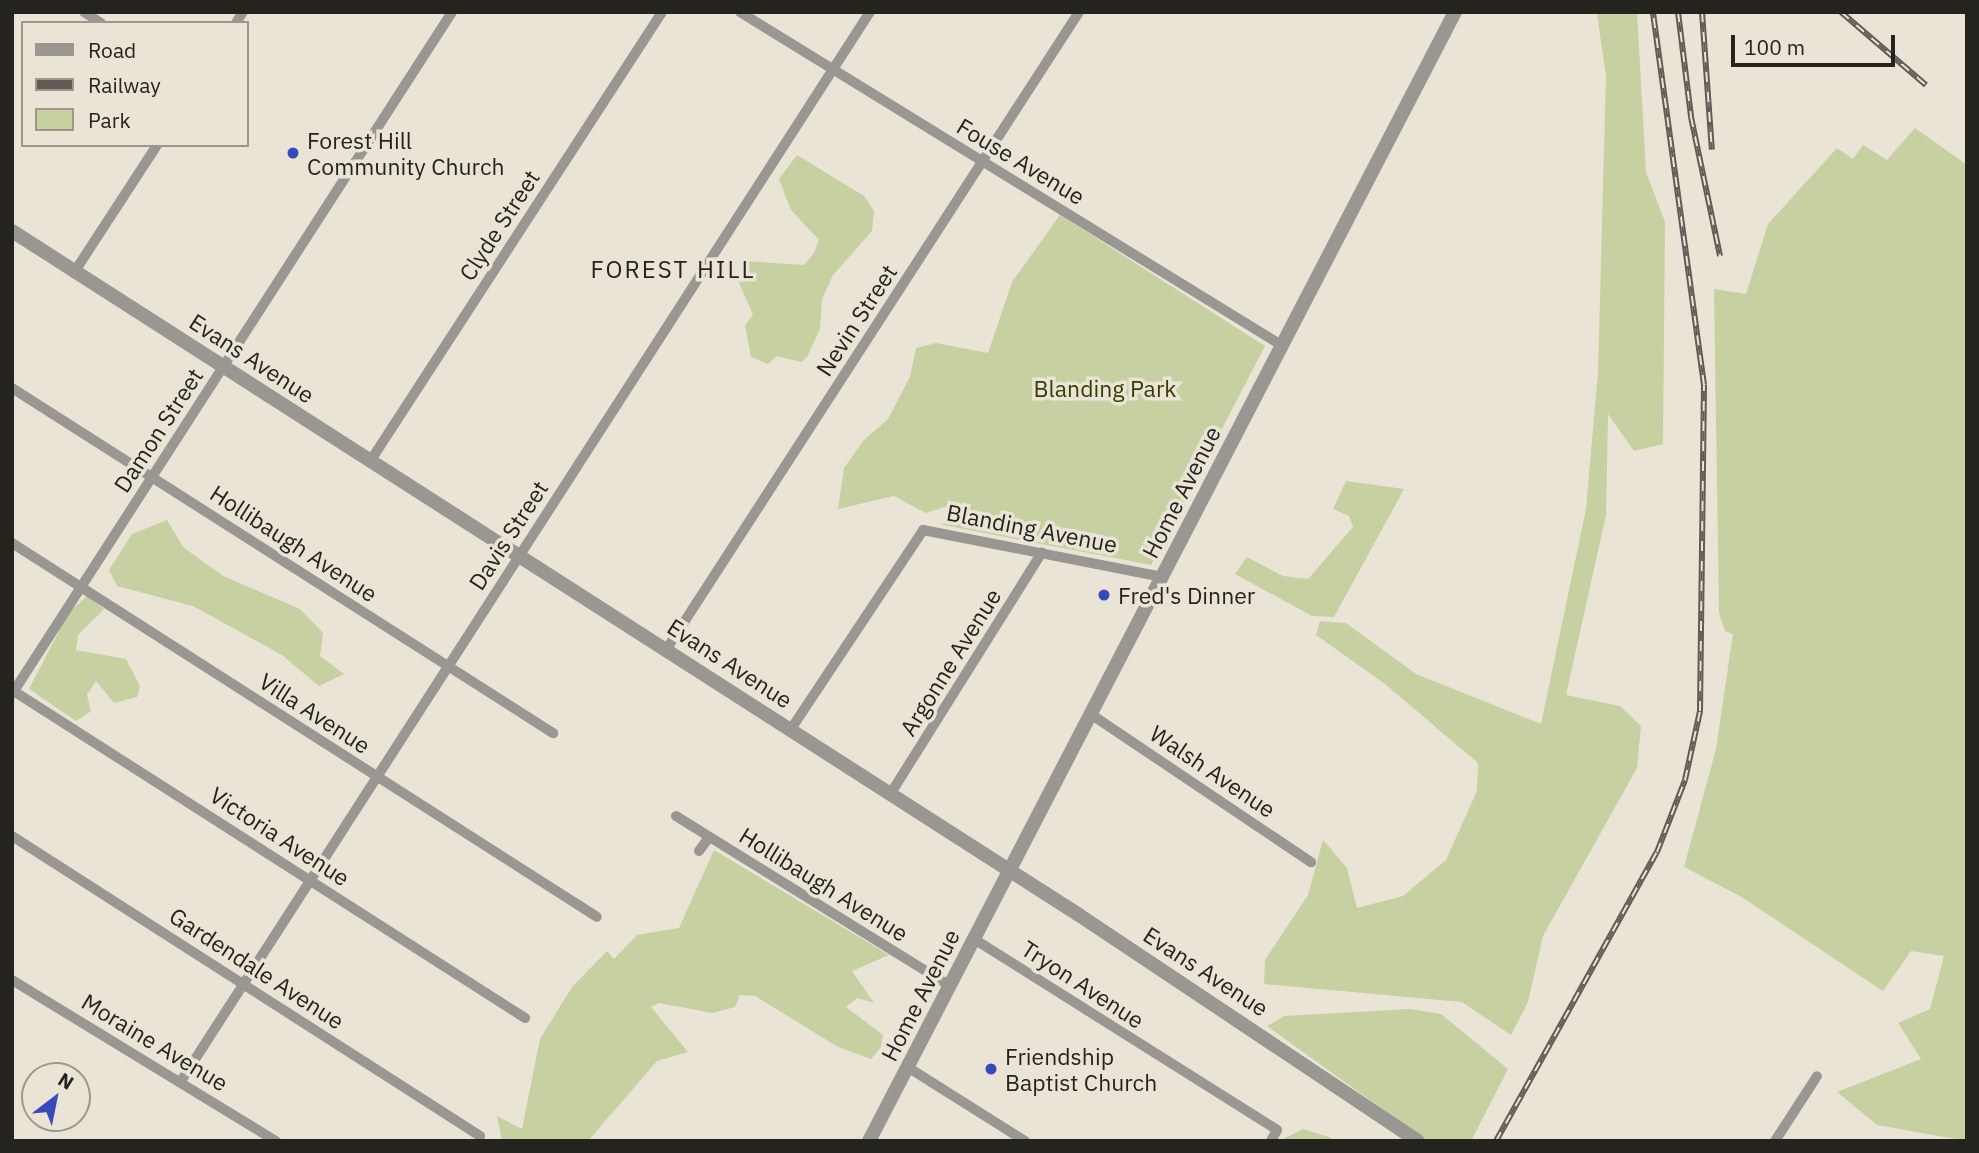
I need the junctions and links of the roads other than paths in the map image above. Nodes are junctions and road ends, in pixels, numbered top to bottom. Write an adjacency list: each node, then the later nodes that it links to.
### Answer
1 (452, 12): 13 (street, Damon Street)
2 (662, 12): 15 (street, Clyde Street)
3 (740, 12): 7 (street, Fouse Avenue)
4 (870, 12): 7 (street, Davis Street)
5 (1079, 12): 9 (street, Nevin Street)
6 (1455, 12): 12 (street, Home Avenue)
7 (833, 70): 9 (street, Fouse Avenue); 19 (street, Davis Street)
8 (156, 147): 11 (street)
9 (982, 162): 12 (street, Fouse Avenue); 22 (street, Nevin Street)
10 (12, 231): 11 (street, Evans Avenue)
11 (75, 271): 13 (street, Evans Avenue)
12 (1281, 345): 20 (street, Home Avenue)
13 (224, 366): 15 (street, Evans Avenue); 16 (street, Damon Street)
14 (12, 388): 16 (street, Hollibaugh Avenue)
15 (371, 460): 19 (street, Evans Avenue)
16 (153, 477): 21 (street, Damon Street); 23 (street, Hollibaugh Avenue)
17 (12, 543): 21 (street, Villa Avenue)
18 (1042, 552): 20 (street, Blanding Avenue); 26 (street, Blanding Avenue); 29 (street, Argonne Avenue)
19 (521, 556): 22 (street, Evans Avenue); 23 (street, Davis Street)
20 (1162, 578): 25 (street, Home Avenue)
21 (82, 587): 24 (street, Damon Street); 28 (street, Villa Avenue)
22 (666, 650): 26 (street, Evans Avenue)
23 (448, 666): 27 (street, Hollibaugh Avenue); 28 (street, Davis Street)
24 (13, 692): 36 (street, Victoria Avenue)
25 (1092, 715): 34 (street, Walsh Avenue); 35 (street, Home Avenue)
26 (791, 729): 29 (street, Evans Avenue)
27 (553, 733)
28 (377, 777): 36 (street, Davis Street); 37 (street, Villa Avenue)
29 (891, 793): 35 (street, Evans Avenue)
30 (676, 816): 32 (street, Hollibaugh Avenue)
31 (12, 836): 40 (street, Gardendale Avenue)
32 (709, 837): 33 (street); 41 (street, Hollibaugh Avenue)
33 (699, 851)
34 (1311, 862)
35 (1011, 871): 38 (street, Home Avenue); 47 (street, Evans Avenue)
36 (311, 880): 40 (street, Davis Street); 42 (street, Victoria Avenue)
37 (597, 917)
38 (974, 939): 41 (street, Home Avenue); 51 (street, Tryon Avenue)
39 (12, 980): 45 (street, Moraine Avenue)
40 (246, 985): 45 (street, Davis Street); 46 (street, Gardendale Avenue)
41 (950, 986): 43 (street, Home Avenue)
42 (525, 1018)
43 (909, 1068): 49 (street, Home Avenue); 50 (street)
44 (1817, 1076): 52 (street)
45 (181, 1081): 48 (street, Moraine Avenue)
46 (480, 1136)
47 (1414, 1138)
48 (276, 1141)
49 (869, 1141)
50 (1025, 1141)
51 (1271, 1141)
52 (1775, 1141)

